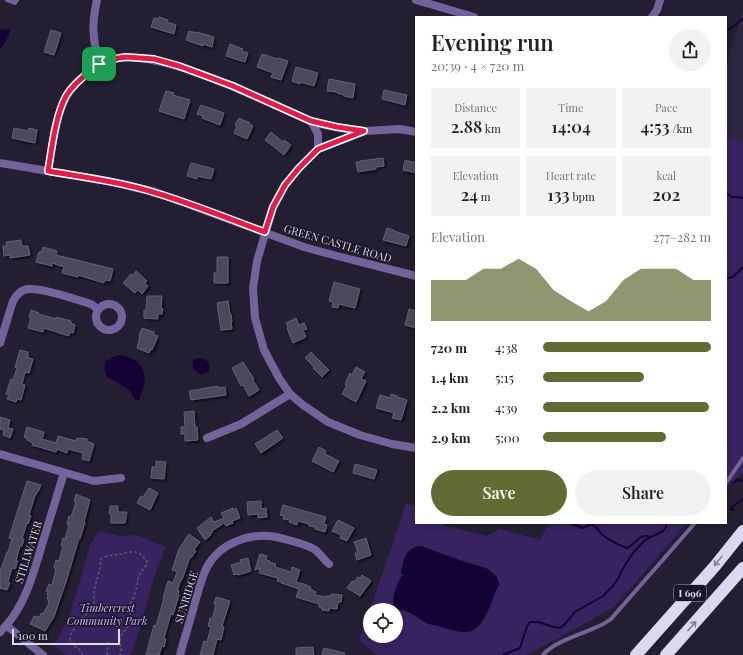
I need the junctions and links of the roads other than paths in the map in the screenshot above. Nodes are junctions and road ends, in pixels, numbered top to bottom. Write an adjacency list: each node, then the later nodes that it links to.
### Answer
1 (7, 0): 2 (lane)
2 (17, 0)
3 (97, 0): 8 (street)
4 (416, 0): 6 (street)
5 (660, 0): 7 (street)
6 (471, 16)
7 (653, 16)
8 (99, 64): 9 (street); 14 (street)
9 (311, 121): 10 (street); 12 (street)
10 (364, 131): 11 (street); 12 (street)
11 (415, 132)
12 (318, 149): 15 (street)
13 (0, 163): 14 (street, GREEN CASTLE ROAD)
14 (48, 171): 15 (street, GREEN CASTLE ROAD)
15 (265, 232): 16 (street, GREEN CASTLE ROAD); 19 (street)
16 (415, 276)
17 (98, 309): 18 (street)
18 (0, 343)
19 (290, 394): 20 (street); 21 (street)
20 (207, 438)
21 (415, 448)
22 (0, 454): 24 (street)
23 (743, 458): 26 (lane)
24 (64, 473): 25 (street); 31 (street, STILLWATER)
25 (121, 478)
26 (727, 482)
27 (695, 524): 35 (lane)
28 (743, 531): 36 (highway, I 696, one-way to 36)
29 (329, 564): 34 (street, SUNRIDGE)
30 (743, 568): 37 (highway, I 696, one-way to 30)
31 (7, 626): 32 (street, STILLWATER); 33 (street)
32 (0, 632)
33 (43, 655)
34 (180, 655)
35 (543, 655)
36 (636, 655)
37 (666, 655)

